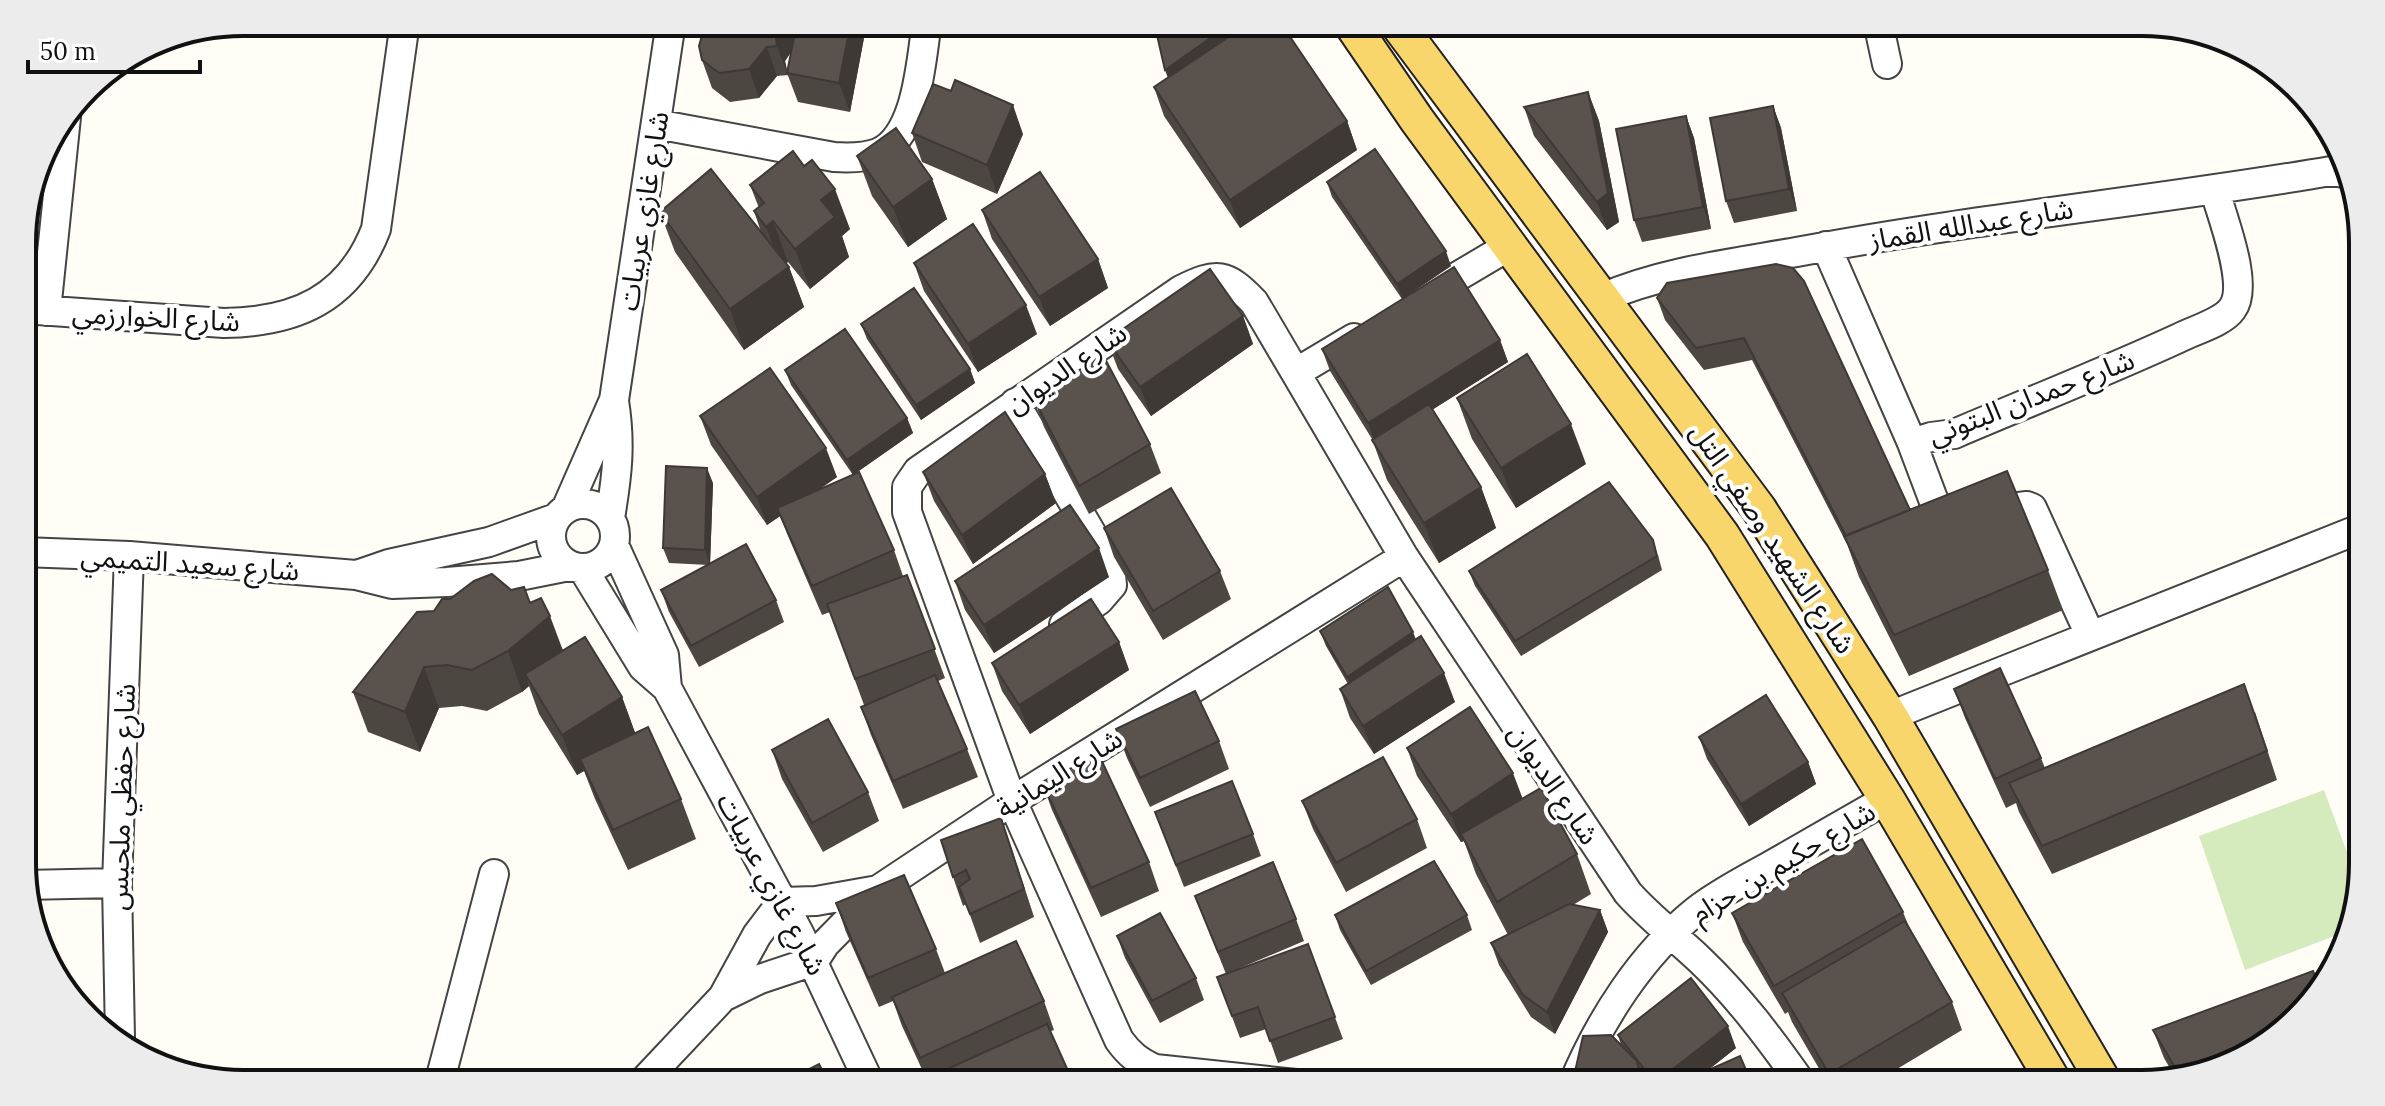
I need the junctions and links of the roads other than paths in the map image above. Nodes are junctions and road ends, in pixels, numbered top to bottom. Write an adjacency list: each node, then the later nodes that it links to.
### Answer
1 (403, 36): 16 (street, شارع الخوارزمي)
2 (669, 36): 8 (street, شارع غازي عربيات)
3 (924, 36): 8 (street)
4 (1360, 36): 12 (main road, شارع الشهيد وصفي التل)
5 (1406, 36): 15 (main road, شارع الشهيد وصفي التل)
6 (1881, 36): 7 (street)
7 (1887, 64)
8 (656, 124): 20 (street, شارع غازي عربيات)
9 (62, 143): 14 (street)
10 (2336, 172): 11 (street, شارع عبدالله القماز)
11 (2215, 191): 13 (street, شارع عبدالله القماز); 22 (street, شارع حمدان البتوني)
12 (1509, 246): 17 (street); 37 (main road, شارع الشهيد وصفي التل)
13 (1826, 246): 15 (street, شارع عبدالله القماز); 22 (street, شارع حمدان البتوني)
14 (36, 298)
15 (1602, 298): 36 (main road, شارع الشهيد وصفي التل)
16 (36, 310)
17 (1400, 310)
18 (1374, 326): 19 (street)
19 (1297, 372): 21 (street, شارع الديوان); 28 (street, شارع الديوان)
20 (614, 400): 23 (street, شارع غازي عربيات); 24 (street, شارع غازي عربيات)
21 (1015, 403): 32 (street); 35 (street, شارع الديوان)
22 (1912, 443): 31 (street)
23 (562, 513): 24 (street); 29 (street); 30 (street, شارع سعيد التميمي)
24 (612, 532): 29 (street); 34 (street, شارع غازي عربيات)
25 (2349, 533): 31 (street)
26 (36, 552): 27 (street, شارع سعيد التميمي)
27 (129, 556): 30 (street, شارع سعيد التميمي); 40 (street, شارع حفظي ملحيس)
28 (1404, 557): 38 (street, شارع اليمانية); 44 (street, شارع الديوان)
29 (576, 567): 30 (street, شارع سعيد التميمي); 34 (street, شارع غازي عربيات)
30 (356, 575)
31 (2090, 635): 36 (street)
32 (1048, 636)
33 (997, 672): 35 (street)
34 (667, 688): 43 (street, شارع غازي عربيات)
35 (971, 690): 38 (street, شارع الديوان)
36 (1890, 716): 55 (main road, شارع الشهيد وصفي التل)
37 (1887, 799): 44 (street, شارع حكيم بن حزام); 54 (main road, شارع الشهيد وصفي التل)
38 (1012, 801): 42 (street, شارع اليمانية); 51 (street, شارع الديوان)
39 (494, 874): 48 (street)
40 (117, 883): 41 (street); 47 (street, شارع حفظي ملحيس)
41 (38, 885)
42 (878, 890): 43 (street, شارع اليمانية); 45 (street, شارع اليمانية)
43 (782, 902): 45 (street, شارع غازي عربيات); 46 (street)
44 (1671, 933): 52 (street, شارع حكيم بن حزام); 53 (street, شارع الديوان)
45 (814, 961): 46 (street); 50 (street, شارع غازي عربيات)
46 (723, 997): 49 (street)
47 (120, 1029)
48 (443, 1070)
49 (654, 1070)
50 (864, 1070)
51 (1164, 1070)
52 (1579, 1070)
53 (1791, 1070)
54 (2047, 1070)
55 (2097, 1070)

